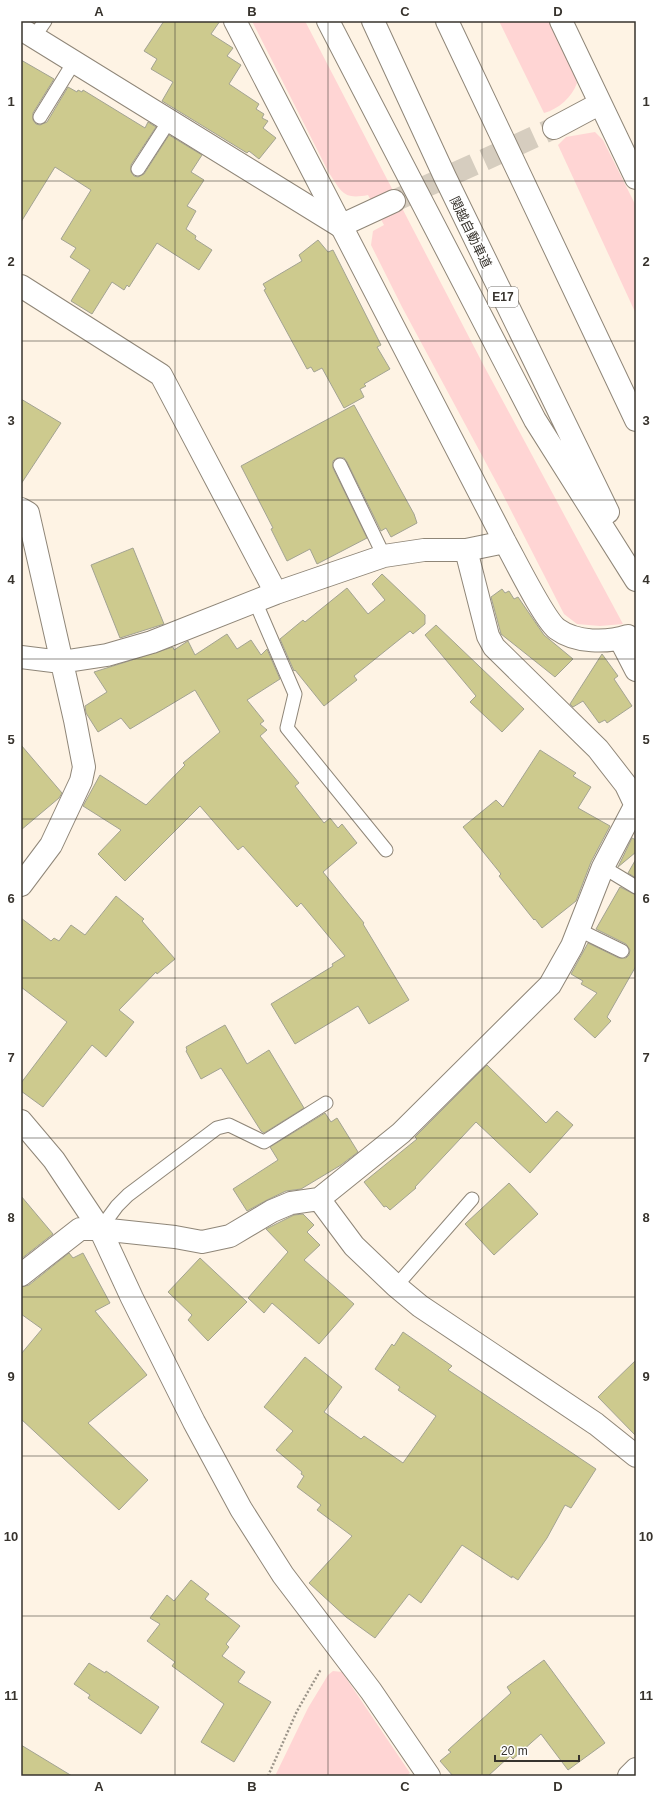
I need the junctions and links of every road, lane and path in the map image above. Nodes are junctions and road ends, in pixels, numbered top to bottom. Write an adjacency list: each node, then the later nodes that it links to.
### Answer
1 (235, 21): 15 (main road)
2 (328, 21): 24 (main road)
3 (373, 21): 23 (main road, 関越自動車道 / E17)
4 (447, 21): 17 (main road)
5 (561, 21): 8 (main road)
6 (33, 29): 7 (main road)
7 (74, 62): 9 (lane); 10 (main road)
8 (600, 104): 11 (main road); 13 (main road)
9 (40, 117)
10 (169, 120): 12 (lane); 15 (main road)
11 (554, 128)
12 (138, 169)
13 (636, 178)
14 (394, 202): 15 (main road)
15 (340, 226): 20 (main road)
16 (21, 286): 25 (main road)
17 (636, 420)
18 (340, 465): 22 (lane)
19 (21, 509): 28 (main road)
20 (505, 542): 21 (main road); 29 (main road)
21 (466, 550): 22 (main road); 30 (main road)
22 (384, 556): 25 (main road)
23 (636, 571)
24 (636, 580)
25 (276, 593): 26 (main road)
26 (255, 601): 28 (main road); 31 (lane)
27 (21, 657): 28 (main road)
28 (61, 662): 33 (main road)
29 (636, 670)
30 (635, 806): 32 (main road)
31 (386, 850)
32 (603, 867): 34 (lane); 35 (main road)
33 (22, 881)
34 (636, 887)
35 (579, 930): 36 (lane); 39 (main road)
36 (622, 951)
37 (326, 1103): 41 (lane)
38 (21, 1121): 41 (main road)
39 (320, 1199): 41 (main road); 43 (main road)
40 (472, 1199): 43 (lane)
41 (100, 1229): 42 (main road); 45 (main road)
42 (21, 1274)
43 (396, 1286): 44 (main road)
44 (636, 1456)
45 (336, 1644): 47 (path); 48 (main road)
46 (636, 1768): 49 (main road)
47 (268, 1776)
48 (429, 1776)
49 (629, 1776)

